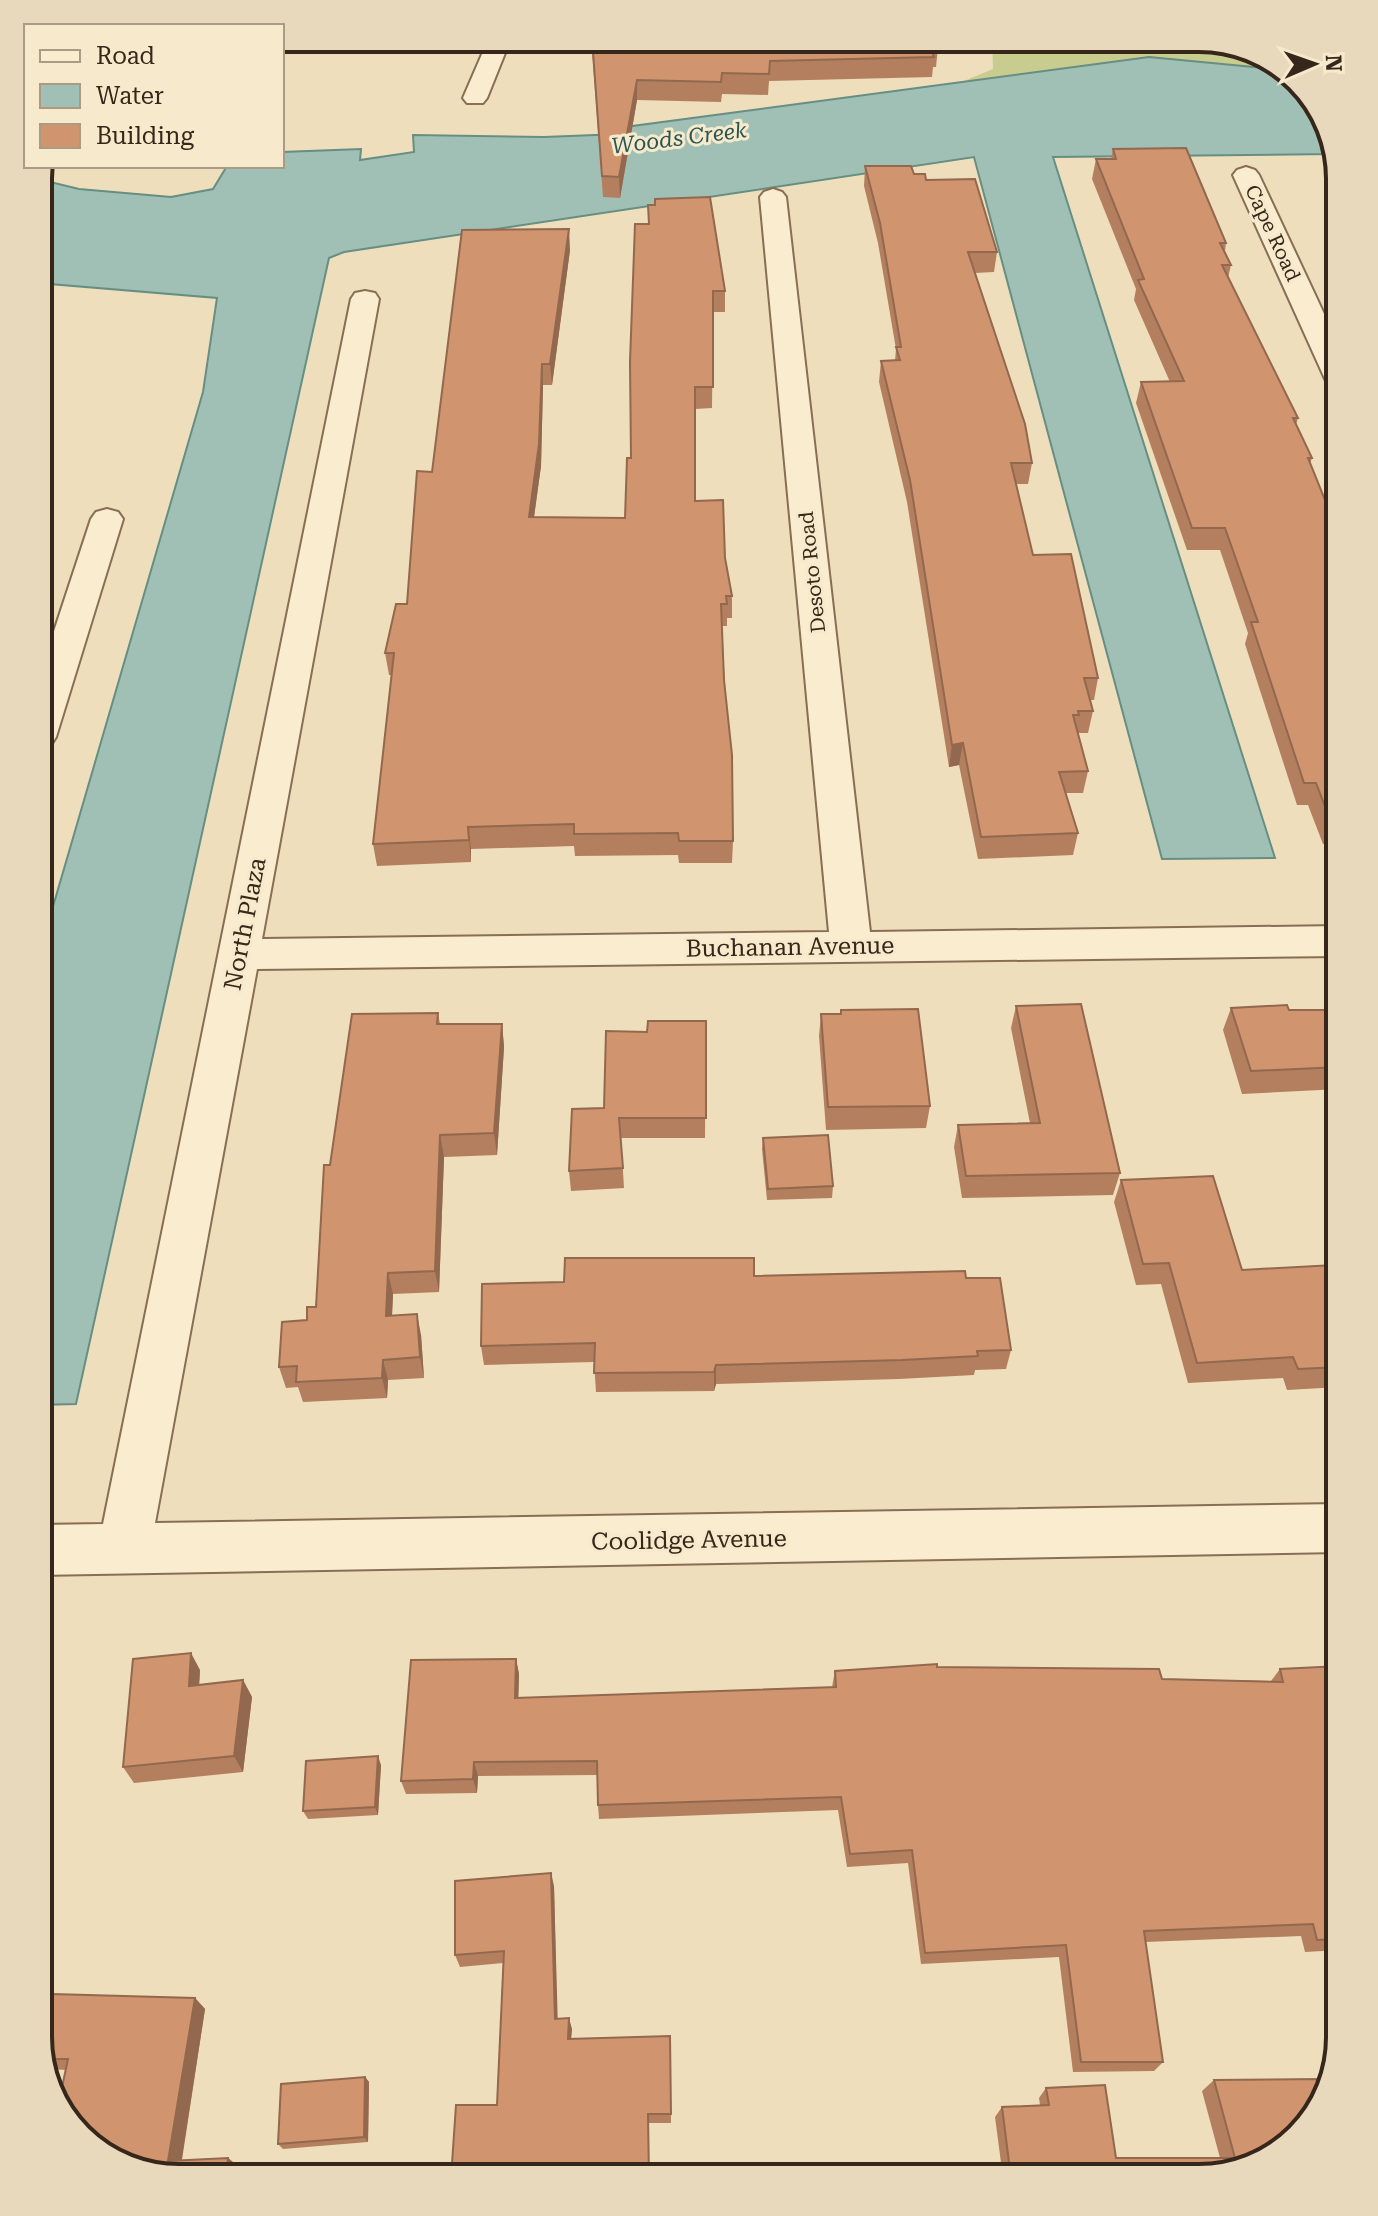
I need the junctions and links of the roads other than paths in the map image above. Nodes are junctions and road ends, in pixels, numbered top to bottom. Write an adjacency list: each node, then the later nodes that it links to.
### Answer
1 (494, 52): 2 (street)
2 (475, 98)
3 (1246, 175): 6 (street, Cape Road)
4 (773, 197): 10 (street, Desoto Road)
5 (365, 299): 11 (street, North Plaza)
6 (1326, 349)
7 (107, 519): 8 (street)
8 (52, 693)
9 (1326, 941): 10 (street, Buchanan Avenue)
10 (851, 946): 11 (street, Buchanan Avenue)
11 (239, 954): 13 (street, North Plaza)
12 (1326, 1528): 13 (street, Coolidge Avenue)
13 (124, 1549): 14 (street, Coolidge Avenue)
14 (52, 1550)

